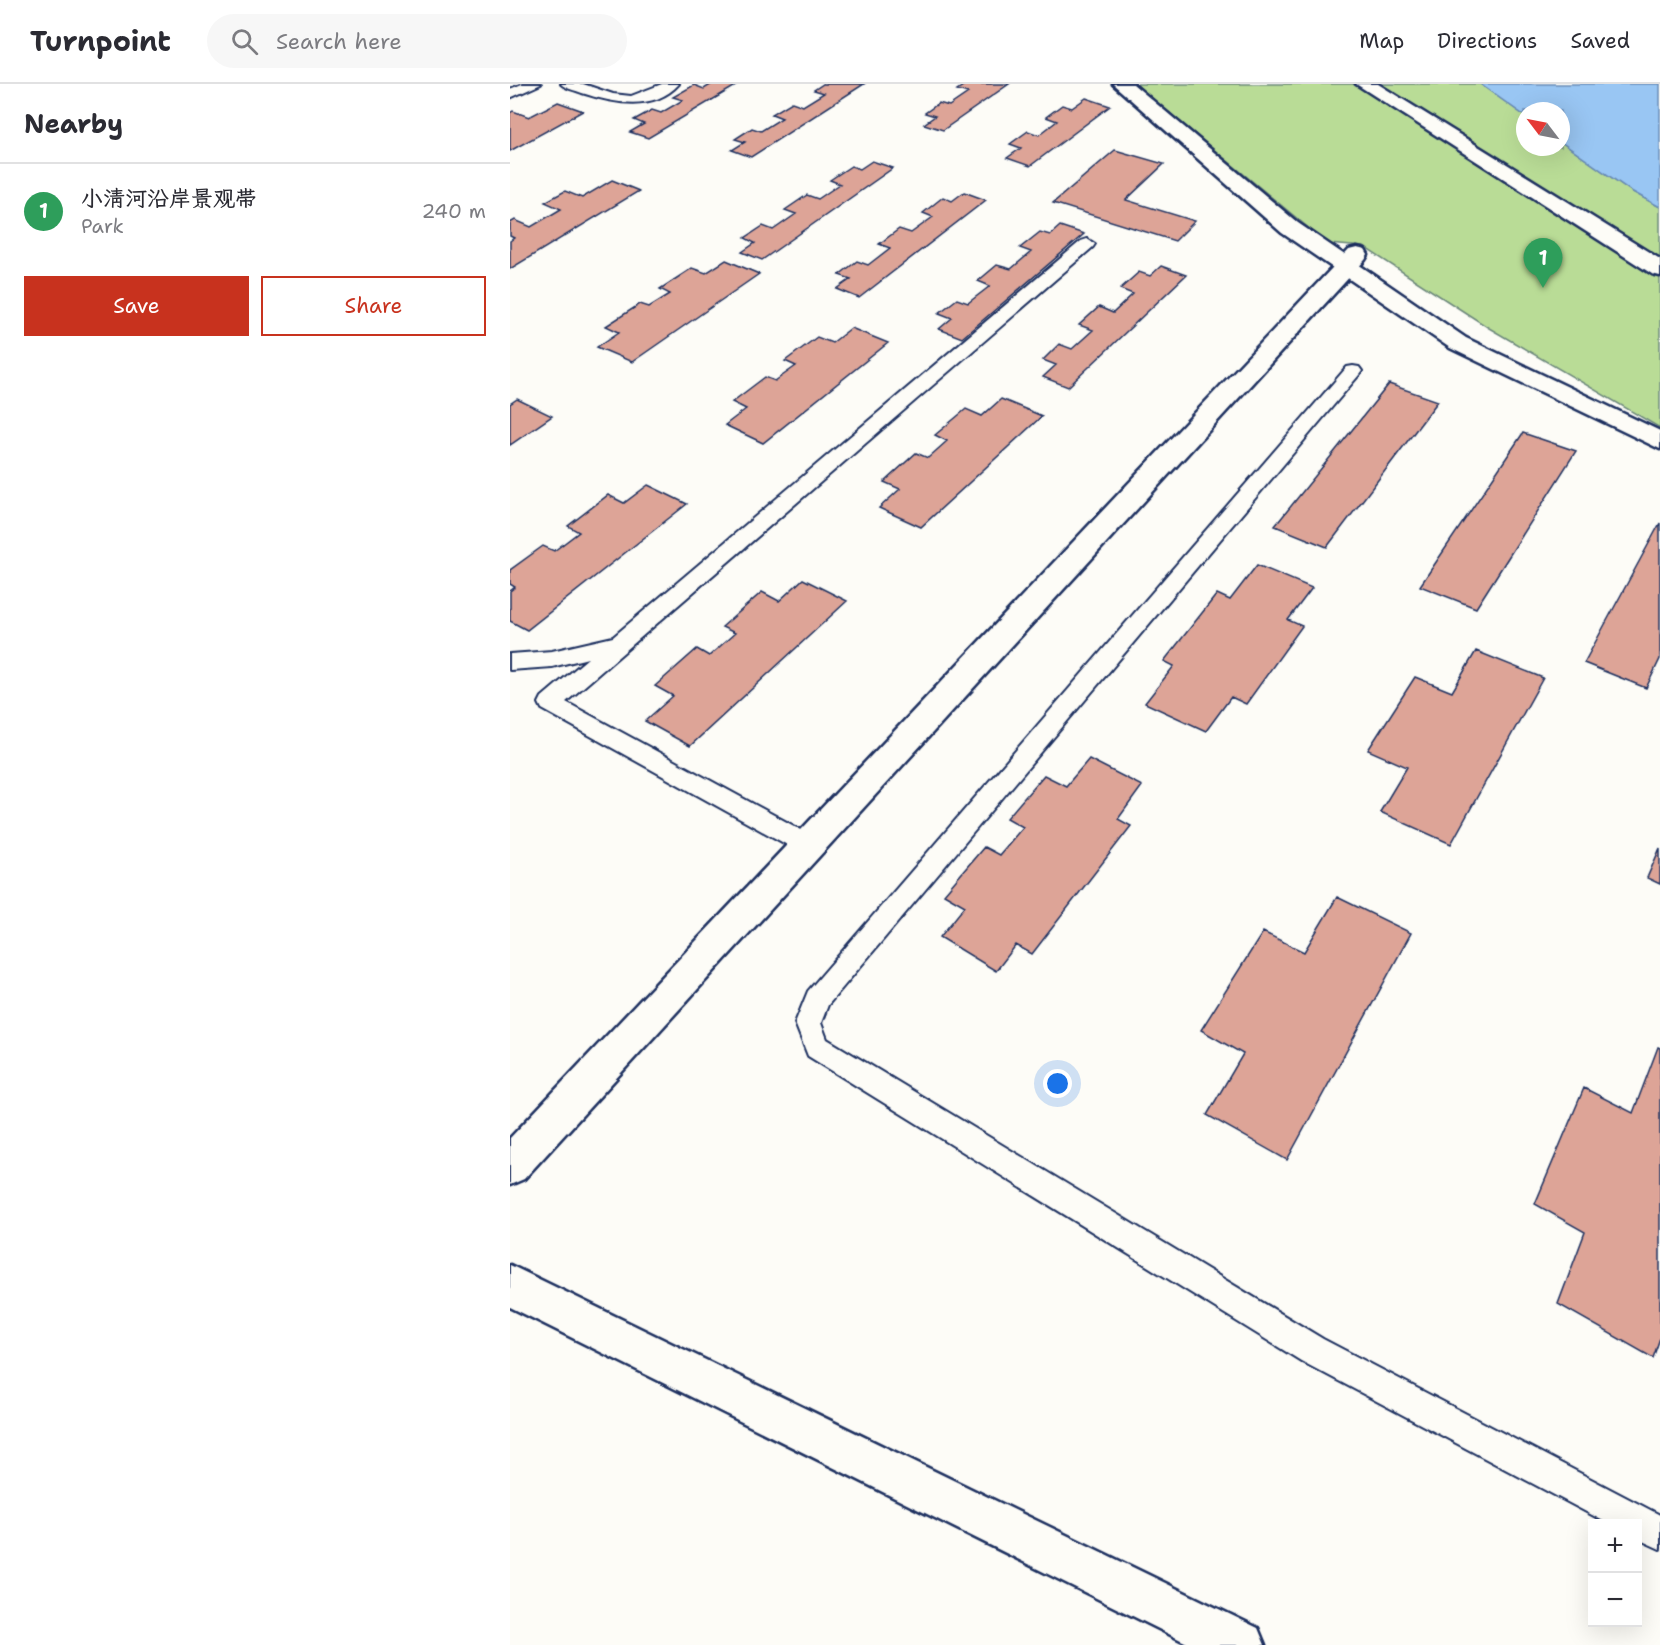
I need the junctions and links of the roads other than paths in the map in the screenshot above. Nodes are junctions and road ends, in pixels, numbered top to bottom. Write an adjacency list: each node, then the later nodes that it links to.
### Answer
1 (534, 84): 7 (lane)
2 (568, 84): 3 (lane)
3 (672, 84)
4 (1122, 84): 9 (street)
5 (1147, 84): 9 (street)
6 (1365, 84): 10 (street)
7 (510, 94)
8 (1087, 244): 14 (lane)
9 (1351, 260): 12 (street); 13 (street); 16 (street)
10 (1660, 269)
11 (1353, 371): 19 (lane)
12 (1660, 422)
13 (1660, 441)
14 (622, 642): 15 (lane); 16 (lane)
15 (510, 662)
16 (808, 845): 17 (street)
17 (510, 1166)
18 (510, 1285): 20 (street)
19 (1660, 1533)
20 (1241, 1645)

